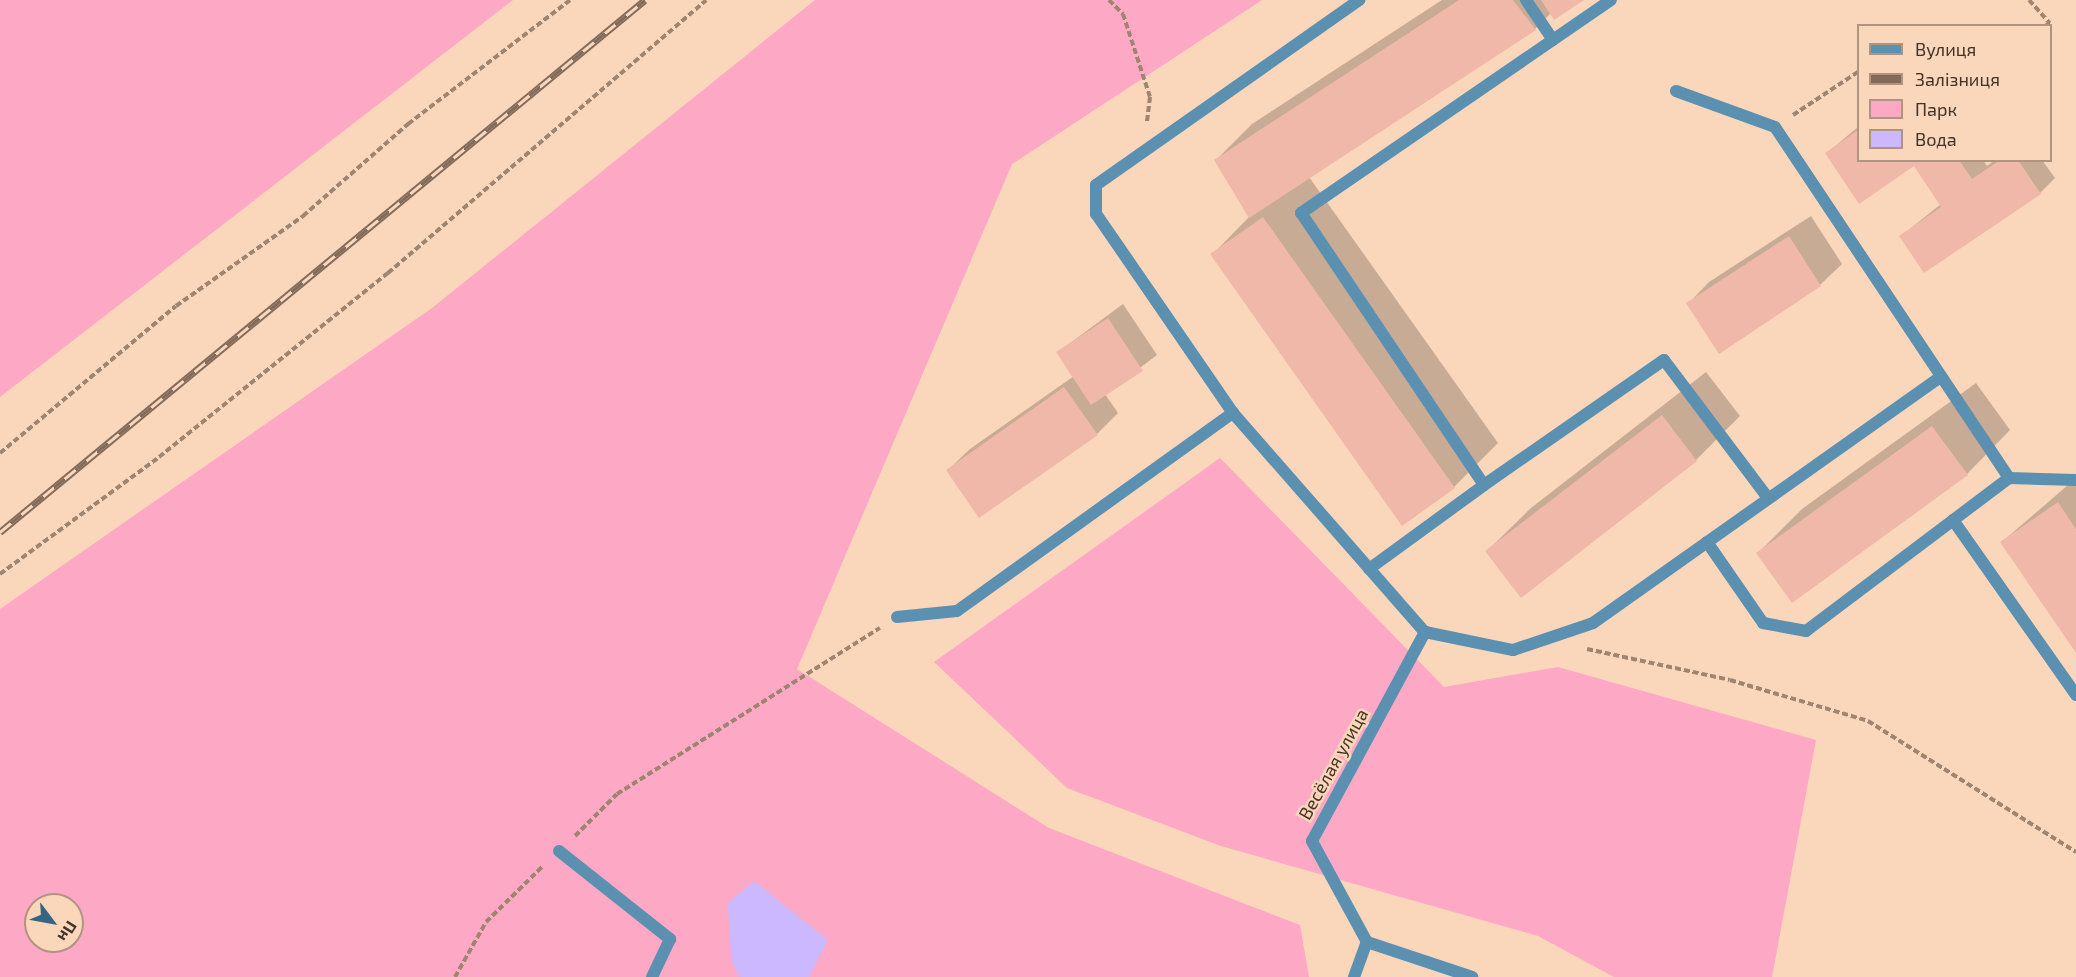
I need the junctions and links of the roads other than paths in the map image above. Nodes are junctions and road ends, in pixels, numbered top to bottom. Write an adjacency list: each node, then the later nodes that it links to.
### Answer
1 (1359, 0): 7 (street)
2 (1526, 0): 4 (street)
3 (1611, 0): 4 (street)
4 (1553, 40): 10 (street)
5 (1676, 91): 6 (street)
6 (1940, 377): 8 (street); 11 (street)
7 (1233, 413): 14 (street); 15 (street)
8 (2009, 477): 9 (street); 12 (street)
9 (2076, 480)
10 (1484, 485): 11 (street); 14 (street)
11 (1768, 498): 13 (street)
12 (1953, 520): 13 (street); 17 (street)
13 (1707, 542): 16 (street)
14 (1369, 569): 16 (street)
15 (897, 617)
16 (1425, 632): 19 (street, Весёлая улица)
17 (2076, 695)
18 (559, 851): 20 (street)
19 (1367, 942): 21 (street); 22 (street)
20 (652, 977)
21 (1354, 977)
22 (1472, 977)

